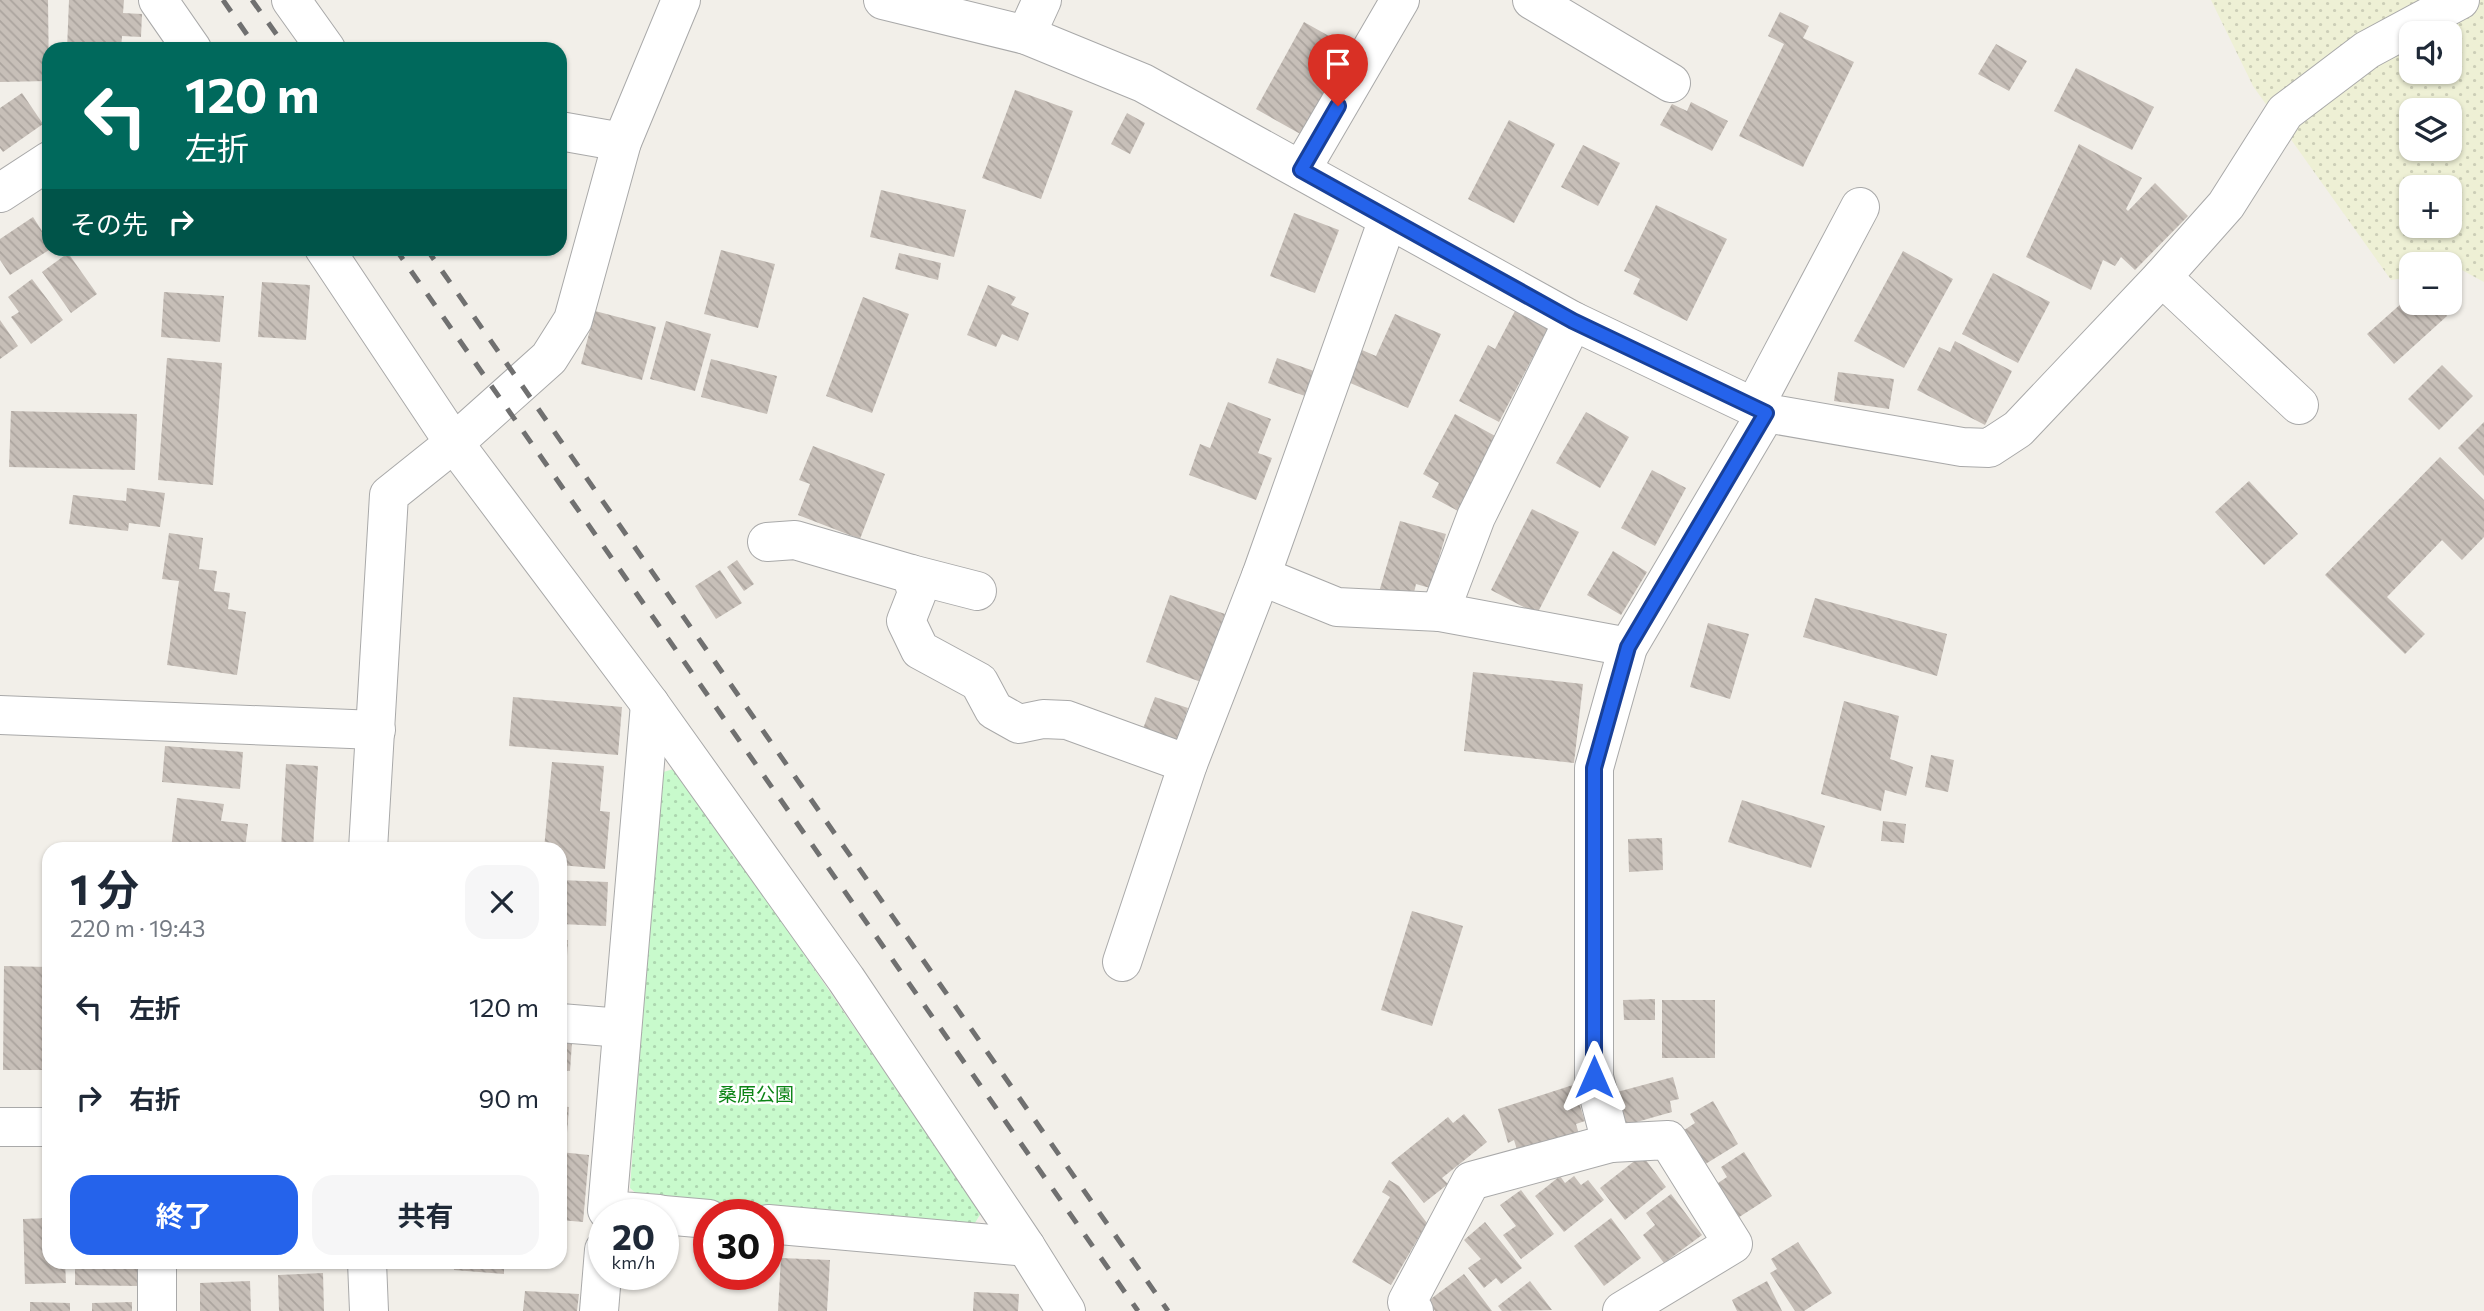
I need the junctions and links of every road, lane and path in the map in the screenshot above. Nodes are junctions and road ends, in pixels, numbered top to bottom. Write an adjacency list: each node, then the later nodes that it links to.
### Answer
1 (158, 0): 10 (street)
2 (291, 0): 11 (street)
3 (681, 0): 14 (street)
4 (883, 0): 9 (street)
5 (1042, 0): 9 (street)
6 (1400, 0): 16 (street)
7 (1532, 0): 12 (street)
8 (2460, 0): 21 (street)
9 (1026, 35): 16 (street)
10 (187, 42)
11 (321, 42)
12 (1671, 83)
13 (567, 132): 14 (street)
14 (622, 142): 25 (street)
15 (42, 166): 17 (street)
16 (1301, 170): 19 (street)
17 (0, 193)
18 (1860, 206): 24 (street)
19 (1388, 219): 22 (street); 28 (street)
20 (329, 256): 25 (street)
21 (2162, 277): 23 (street); 24 (street)
22 (1573, 321): 24 (street); 30 (street)
23 (2300, 405)
24 (1760, 410): 31 (street)
25 (454, 443): 32 (street); 34 (street)
26 (767, 542): 27 (street)
27 (911, 575): 29 (street); 35 (street)
28 (1261, 576): 30 (street); 35 (street)
29 (977, 591)
30 (1440, 612): 31 (street)
31 (1628, 647): 42 (street)
32 (650, 704): 39 (street); 45 (street)
33 (0, 715): 34 (street)
34 (376, 730): 36 (street)
35 (1188, 764): 37 (street)
36 (368, 842)
37 (1122, 962)
38 (567, 1024): 39 (street)
39 (622, 1028): 43 (street)
40 (0, 1127): 41 (street)
41 (42, 1127)
42 (1611, 1143): 53 (street); 54 (street)
43 (608, 1199)
44 (784, 1225): 45 (street)
45 (1026, 1247): 52 (street)
46 (157, 1269): 49 (street)
47 (367, 1269): 50 (street)
48 (601, 1290): 51 (street)
49 (158, 1311)
50 (369, 1311)
51 (599, 1311)
52 (1066, 1311)
53 (1414, 1311)
54 (1622, 1311)

